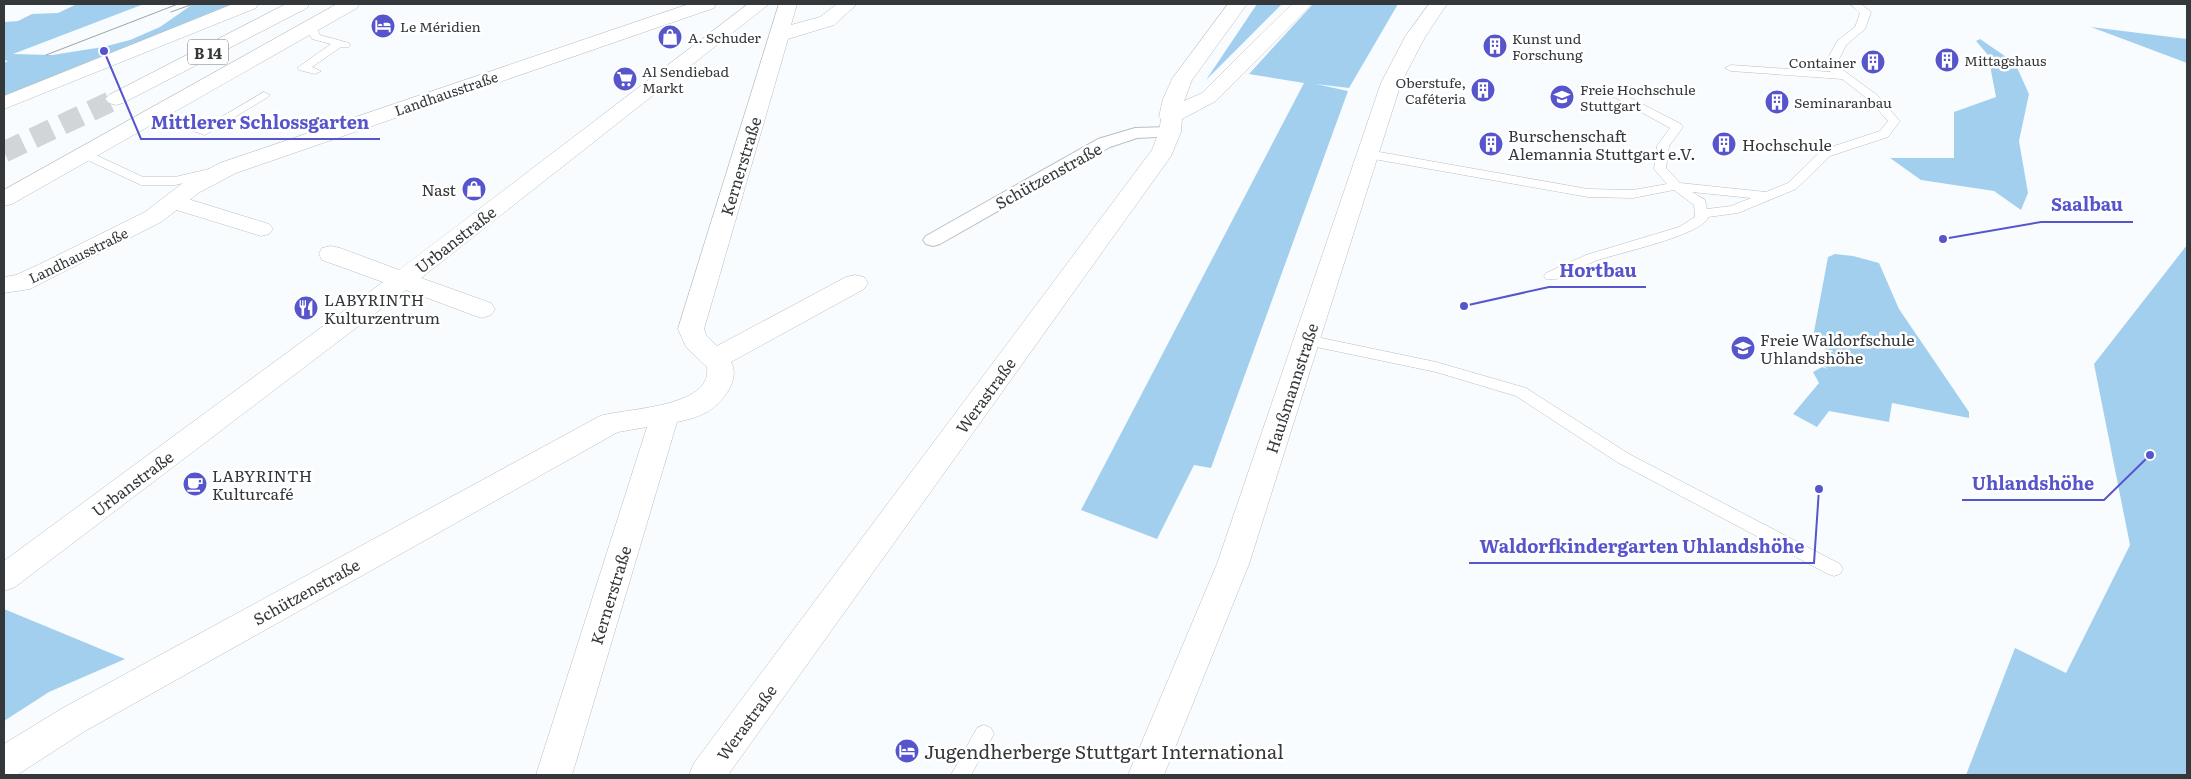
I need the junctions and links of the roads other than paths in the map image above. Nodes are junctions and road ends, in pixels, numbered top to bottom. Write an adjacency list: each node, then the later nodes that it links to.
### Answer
1 (249, 4): 20 (street)
2 (287, 4): 3 (street, B 14)
3 (300, 4)
4 (350, 4): 13 (street)
5 (707, 4): 25 (street, Landhausstraße)
6 (760, 4): 35 (street, Urbanstraße)
7 (788, 4): 14 (street, Kernerstraße)
8 (848, 4): 14 (street)
9 (1238, 4): 22 (street, Werastraße)
10 (1303, 4): 22 (street, Schützenstraße)
11 (1438, 4): 24 (street, Haußmannstraße)
12 (1855, 4): 17 (lane)
13 (310, 26): 16 (lane); 21 (street)
14 (779, 35): 40 (street, Kernerstraße)
15 (1730, 68): 17 (lane)
16 (315, 71)
17 (1844, 76): 27 (lane)
18 (1607, 89): 26 (lane)
19 (264, 95): 21 (lane)
20 (4, 103)
21 (155, 115): 23 (street)
22 (1170, 124): 32 (street, Schützenstraße); 47 (street, Werastraße)
23 (85, 154): 25 (lane); 28 (street)
24 (1368, 154): 26 (lane); 39 (street, Haußmannstraße)
25 (228, 168): 29 (street, Landhausstraße)
26 (1676, 186): 27 (lane); 30 (lane)
27 (1768, 196): 30 (lane)
28 (4, 199)
29 (174, 202): 31 (street); 37 (street, Landhausstraße)
30 (1701, 214): 34 (lane)
31 (261, 228)
32 (933, 240)
33 (331, 254): 35 (street)
34 (1551, 276)
35 (402, 280): 38 (street); 43 (street, Urbanstraße)
36 (856, 283): 40 (street)
37 (4, 285)
38 (482, 309)
39 (1307, 340): 42 (lane); 49 (street, Haußmannstraße)
40 (715, 358): 41 (street, Schützenstraße)
41 (665, 414): 45 (street, Schützenstraße); 46 (street, Kernerstraße)
42 (1834, 569)
43 (4, 578)
44 (984, 734): 48 (lane)
45 (4, 763)
46 (554, 775)
47 (707, 775)
48 (961, 775)
49 (1146, 775)

